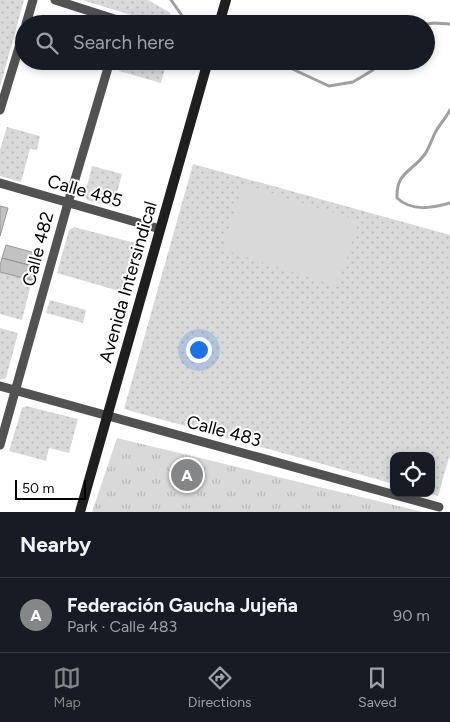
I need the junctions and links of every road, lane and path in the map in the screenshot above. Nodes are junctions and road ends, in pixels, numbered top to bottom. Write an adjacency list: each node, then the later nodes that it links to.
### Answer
1 (33, 0): 3 (street)
2 (55, 0): 4 (street)
3 (29, 15)
4 (100, 15)
5 (15, 61): 8 (street)
6 (107, 70): 10 (street, Calle 482)
7 (205, 70): 11 (street, Avenida Intersindical)
8 (0, 110)
9 (0, 183): 10 (street, Calle 485)
10 (68, 203): 11 (street, Calle 485); 13 (street, Calle 482)
11 (160, 229): 14 (street, Avenida Intersindical)
12 (0, 386): 13 (street, Calle 483)
13 (16, 391): 14 (street, Calle 483); 15 (street, Calle 482)
14 (108, 416): 16 (street, Calle 483); 17 (street, Avenida Intersindical)
15 (0, 445)
16 (439, 507)
17 (80, 512)

